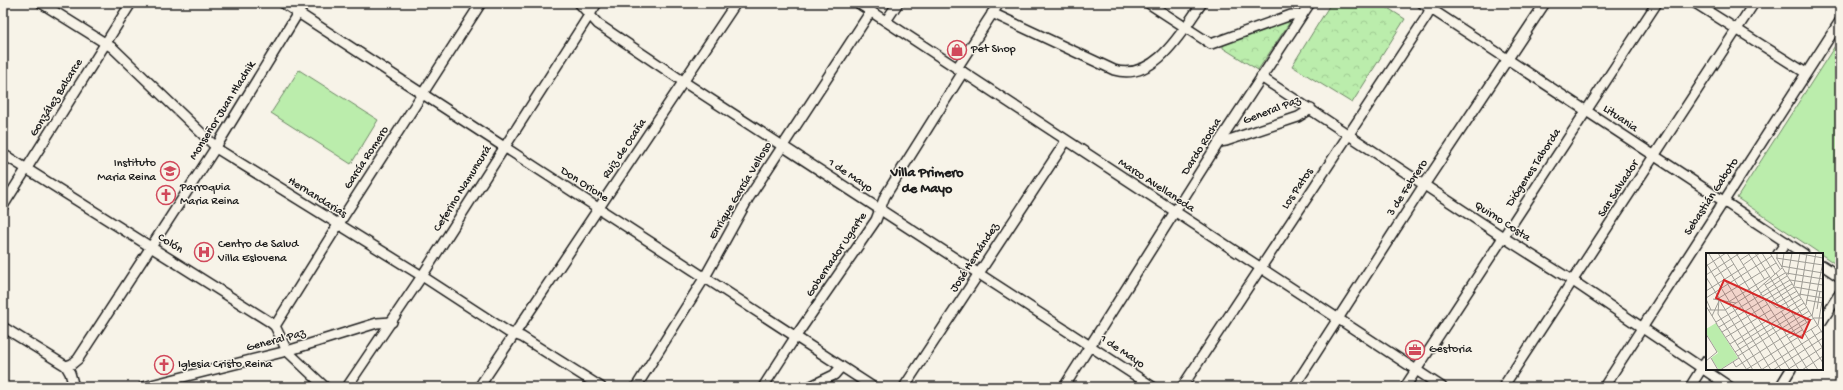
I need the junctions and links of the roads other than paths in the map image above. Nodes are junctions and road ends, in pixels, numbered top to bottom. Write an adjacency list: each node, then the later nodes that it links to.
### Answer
1 (41, 3): 30 (street, Hernandarias)
2 (131, 3): 30 (street, González Balcarce)
3 (283, 3): 23 (street, Don Orione)
4 (304, 3): 23 (street, Monseñor Juan Hladnik)
5 (481, 3): 36 (street, García Romero)
6 (579, 3): 24 (street, 1 de Mayo)
7 (597, 3): 24 (street, Ceferino Namuncurá)
8 (736, 3): 35 (street, Ruiz de Ocaña)
9 (858, 3): 21 (street, Marco Avellaneda)
10 (898, 3): 26 (street)
11 (999, 3): 22 (street, Gobernador Ugarte)
12 (1148, 3): 28 (street)
13 (1202, 3): 28 (street)
14 (1310, 3): 25 (street, Dardo Rocha)
15 (1422, 3): 20 (street, Lituania)
16 (1545, 3): 31 (street, 3 de Febrero)
17 (1657, 3): 38 (street, Diógenes Taborda)
18 (1696, 3): 29 (street)
19 (1754, 3): 29 (street, San Salvador)
20 (1432, 6): 31 (street, Lituania); 39 (street, Los Patos)
21 (871, 11): 26 (street, Marco Avellaneda); 42 (street, Enrique García Velloso)
22 (992, 13): 28 (street); 32 (street, Gobernador Ugarte)
23 (297, 14): 36 (street, Don Orione); 43 (street, Monseñor Juan Hladnik)
24 (589, 14): 35 (street, 1 de Mayo); 44 (street, Ceferino Namuncurá)
25 (1301, 16): 28 (street); 34 (street, Dardo Rocha)
26 (886, 21): 32 (street, Marco Avellaneda)
27 (1840, 21): 33 (street, Sebastián Gaboto)
28 (1185, 27)
29 (1736, 30): 33 (street); 46 (street, San Salvador)
30 (106, 44): 43 (street, Hernandarias); 47 (street, González Balcarce)
31 (1508, 60): 38 (street, Lituania); 48 (street, 3 de Febrero)
32 (960, 70): 40 (street, Marco Avellaneda); 52 (street, Gobernador Ugarte)
33 (1806, 73): 49 (street, Sebastián Gaboto)
34 (1261, 77): 37 (street, Quirno Costa); 41 (street, Dardo Rocha)
35 (684, 82): 42 (street, 1 de Mayo); 51 (street, Ruiz de Ocaña)
36 (422, 95): 44 (street, Don Orione); 54 (street, García Romero)
37 (1311, 109): 39 (street, Quirno Costa); 41 (street, General Paz)
38 (1586, 110): 46 (street, Lituania); 55 (street, Diógenes Taborda)
39 (1348, 135): 48 (street, Quirno Costa); 61 (street, Los Patos)
40 (1066, 141): 53 (street, Marco Avellaneda); 62 (street, José Hernández)
41 (1219, 142): 53 (street, Dardo Rocha)
42 (782, 145): 52 (street, 1 de Mayo); 65 (street, Enrique García Velloso)
43 (216, 147): 54 (street, Hernandarias); 57 (street, Monseñor Juan Hladnik)
44 (503, 147): 51 (street, Don Orione); 63 (street, Ceferino Namuncurá)
45 (3, 154): 47 (street, Colón)
46 (1655, 157): 49 (street, Lituania); 66 (street, San Salvador)
47 (27, 168): 50 (street, González Balcarce); 57 (street, Colón)
48 (1424, 185): 55 (street, Quirno Costa); 68 (street, 3 de Febrero)
49 (1723, 202): 56 (street, Lituania); 73 (street, Sebastián Gaboto)
50 (3, 206)
51 (599, 210): 65 (street, Don Orione); 74 (street, Ruiz de Ocaña)
52 (881, 210): 62 (street, 1 de Mayo); 75 (street, Gobernador Ugarte)
53 (1174, 212): 61 (street, Marco Avellaneda); 76 (street, Dardo Rocha)
54 (338, 225): 63 (street, Hernandarias); 71 (street, García Romero)
55 (1503, 238): 66 (street, Quirno Costa); 81 (street, Diógenes Taborda)
56 (1786, 242): 58 (street); 59 (street, Lituania)
57 (151, 246): 71 (street, Colón); 79 (street, Monseñor Juan Hladnik)
58 (1779, 253)
59 (1802, 253)
60 (1823, 266): 64 (street)
61 (1260, 268): 68 (street, Marco Avellaneda); 97 (street, Los Patos)
62 (979, 275): 76 (street, 1 de Mayo); 94 (street, José Hernández)
63 (422, 276): 70 (street, Ceferino Namuncurá); 74 (street, Hernandarias)
64 (1840, 276)
65 (705, 277): 75 (street, Don Orione); 90 (street, Enrique García Velloso)
66 (1572, 281): 73 (street, Quirno Costa); 101 (street, San Salvador)
67 (1840, 293): 69 (street)
68 (1338, 319): 81 (street, Marco Avellaneda); 98 (street, 3 de Febrero)
69 (1823, 319)
70 (392, 322): 77 (street, General Paz); 87 (street, Ceferino Namuncurá)
71 (275, 326): 77 (street)
72 (3, 328): 79 (street)
73 (1642, 328): 78 (street, Quirno Costa); 102 (street, Sebastián Gaboto)
74 (515, 334): 88 (street, Ruiz de Ocaña); 89 (street, Hernandarias)
75 (796, 336): 80 (street, Don Orione); 91 (street, Gobernador Ugarte)
76 (1090, 345): 95 (street, Dardo Rocha); 96 (street, 1 de Mayo)
77 (287, 351): 85 (street, General Paz); 86 (street)
78 (1704, 364): 103 (street)
79 (66, 366): 84 (street)
80 (841, 367): 92 (street); 93 (street, Don Orione)
81 (1416, 370): 99 (street, Diógenes Taborda); 100 (street, Marco Avellaneda)
82 (1711, 370): 104 (street, Quirno Costa)
83 (1790, 370): 105 (street)
84 (74, 387)
85 (143, 387)
86 (325, 387)
87 (347, 387)
88 (479, 387)
89 (600, 387)
90 (636, 387)
91 (763, 387)
92 (809, 387)
93 (873, 387)
94 (904, 387)
95 (1064, 387)
96 (1153, 387)
97 (1182, 387)
98 (1294, 387)
99 (1405, 387)
100 (1442, 387)
101 (1504, 387)
102 (1604, 387)
103 (1690, 387)
104 (1730, 387)
105 (1780, 387)

